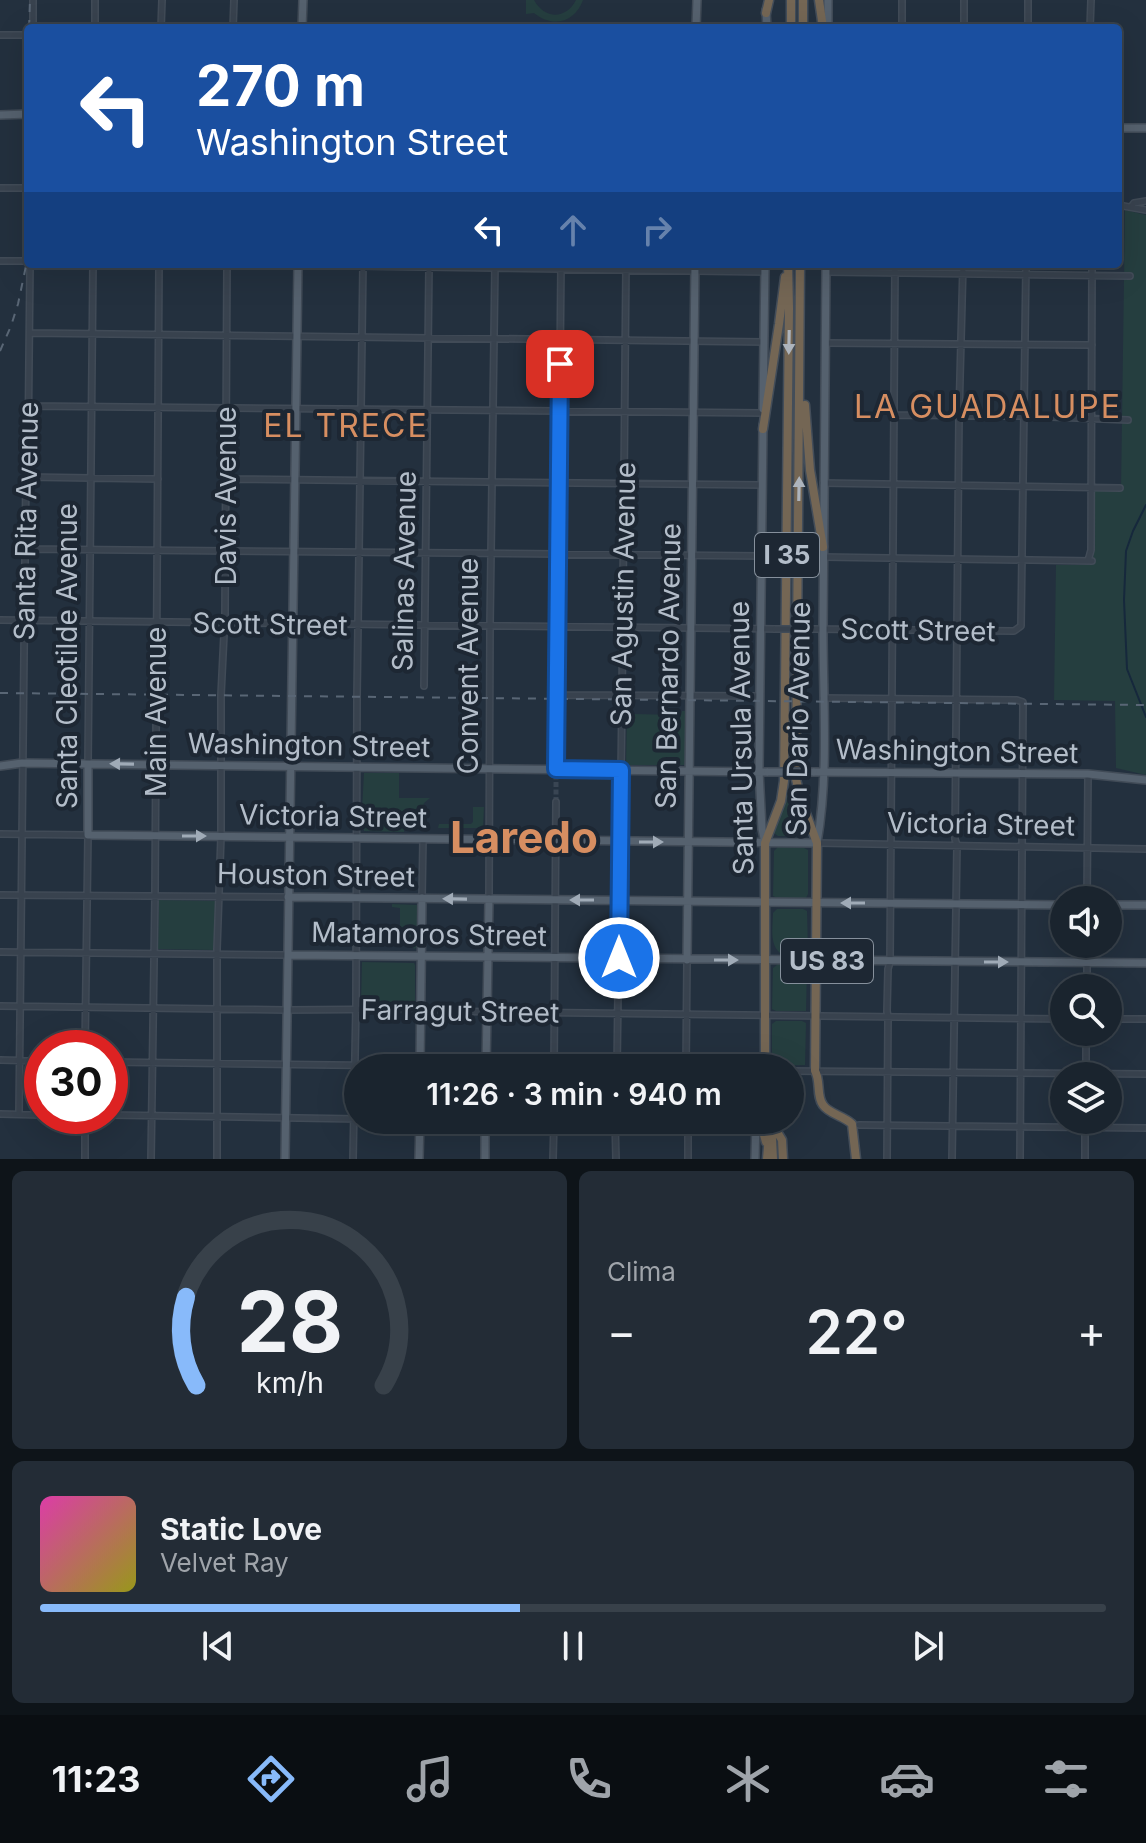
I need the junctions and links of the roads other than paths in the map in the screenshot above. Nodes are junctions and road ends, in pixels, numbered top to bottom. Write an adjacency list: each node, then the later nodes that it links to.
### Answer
1 (33, 0): 17 (street)
2 (95, 0): 18 (street)
3 (162, 0): 19 (street)
4 (234, 0): 20 (street)
5 (303, 0): 21 (main road)
6 (697, 0): 22 (main road)
7 (768, 0): 16 (highway)
8 (791, 0): 24 (highway)
9 (803, 0): 25 (highway)
10 (819, 0): 26 (highway)
11 (828, 0): 27 (main road)
12 (902, 0): 28 (street)
13 (964, 0): 29 (street)
14 (1028, 0): 30 (street)
15 (1091, 0): 31 (street)
16 (766, 13): 23 (main road)
17 (33, 24)
18 (95, 24)
19 (161, 24)
20 (233, 24)
21 (302, 24)
22 (696, 24)
23 (767, 24)
24 (791, 24)
25 (803, 24)
26 (825, 24)
27 (826, 24)
28 (902, 24)
29 (964, 24)
30 (1028, 24)
31 (1090, 24)
32 (0, 35): 33 (street)
33 (24, 35)
34 (24, 114): 35 (main road)
35 (0, 115)
36 (1122, 128): 37 (main road)
37 (1146, 128)
38 (0, 188): 39 (street)
39 (24, 188)
40 (1146, 201): 42 (street)
41 (1122, 206): 42 (street)
42 (1131, 207): 43 (street)
43 (1146, 210)
44 (0, 261): 45 (street)
45 (24, 263)
46 (29, 268): 71 (street, Santa Rita Avenue)
47 (93, 268): 72 (street, Santa Cleotilde Avenue)
48 (159, 268): 73 (street, Main Avenue)
49 (227, 268): 74 (street, Davis Avenue)
50 (298, 268): 75 (main road)
51 (363, 268): 76 (street)
52 (429, 268): 77 (street, Salinas Avenue)
53 (495, 268): 78 (street, Convent Avenue)
54 (561, 268): 79 (street)
55 (626, 268): 80 (street, San Agustin Avenue)
56 (695, 268): 57 (street); 81 (main road, San Bernardo Avenue)
57 (765, 268): 82 (main road, Santa Ursula Avenue)
58 (786, 268): 106 (highway)
59 (787, 268): 196 (highway, I 35, one-way to 196)
60 (800, 268): 88 (highway, I 35)
61 (826, 268): 66 (street); 83 (main road, San Dario Avenue)
62 (895, 268): 66 (street)
63 (963, 268): 67 (street)
64 (1026, 268): 68 (street)
65 (1092, 268): 69 (street)
66 (895, 273): 67 (street); 84 (street)
67 (963, 274): 68 (street); 85 (street)
68 (1026, 274): 69 (street); 86 (street)
69 (1092, 275): 70 (street); 87 (street)
70 (1130, 276)
71 (30, 333): 72 (street); 89 (street, Santa Rita Avenue)
72 (92, 333): 73 (street); 90 (street, Santa Cleotilde Avenue)
73 (159, 334): 74 (street); 91 (street, Main Avenue)
74 (226, 335): 75 (street); 92 (street, Davis Avenue)
75 (295, 336): 76 (street); 93 (main road)
76 (362, 337): 77 (street); 94 (street)
77 (428, 338): 78 (street); 95 (street, Salinas Avenue)
78 (494, 339): 79 (street); 96 (street, Convent Avenue)
79 (560, 340): 80 (street); 97 (street)
80 (625, 341): 81 (street); 98 (street, San Agustin Avenue)
81 (694, 342): 82 (street); 99 (main road, San Bernardo Avenue)
82 (764, 342): 100 (main road, Santa Ursula Avenue)
83 (825, 343): 84 (street); 116 (main road, San Dario Avenue)
84 (895, 344): 85 (street); 101 (street)
85 (961, 344): 86 (street); 102 (street)
86 (1025, 345): 87 (street); 103 (street)
87 (1092, 345): 104 (street)
88 (800, 352): 131 (highway); 197 (highway, I 35, one-way to 88)
89 (29, 406): 90 (street); 107 (street, Santa Rita Avenue)
90 (91, 407): 91 (street); 108 (street, Santa Cleotilde Avenue)
91 (158, 407): 92 (street); 109 (street, Main Avenue)
92 (226, 408): 93 (street); 110 (street, Davis Avenue)
93 (294, 409): 94 (street); 111 (main road)
94 (361, 410): 95 (street); 112 (street)
95 (428, 410): 96 (street); 113 (street, Salinas Avenue)
96 (493, 411): 97 (street); 114 (street, Convent Avenue)
97 (559, 412): 98 (street); 115 (street)
98 (624, 412): 99 (street); 117 (street, San Agustin Avenue)
99 (693, 413): 100 (street); 118 (main road, San Bernardo Avenue)
100 (763, 413): 106 (main road, Santa Ursula Avenue)
101 (894, 415): 102 (street); 120 (street)
102 (959, 416): 103 (street); 121 (street)
103 (1025, 416): 104 (street); 122 (street)
104 (1092, 419): 105 (street); 123 (street)
105 (1128, 420)
106 (763, 429): 119 (main road, Santa Ursula Avenue)
107 (26, 474): 108 (street); 125 (street, Santa Rita Avenue)
108 (91, 478): 109 (street); 126 (street, Santa Cleotilde Avenue)
109 (158, 479): 127 (street, Main Avenue)
110 (226, 479): 111 (street); 128 (street, Davis Avenue)
111 (294, 480): 112 (street); 129 (main road)
112 (360, 481): 113 (street); 130 (street)
113 (427, 482): 114 (street); 132 (street, Salinas Avenue)
114 (492, 482): 115 (street); 133 (street, Convent Avenue)
115 (558, 483): 117 (street); 134 (street)
116 (823, 483): 120 (street); 131 (main road, San Dario Avenue)
117 (624, 484): 118 (street); 135 (street, San Agustin Avenue)
118 (692, 484): 119 (street); 136 (main road, San Bernardo Avenue)
119 (763, 485): 137 (main road, Santa Ursula Avenue)
120 (894, 485): 121 (street); 138 (street)
121 (958, 486): 122 (street); 139 (street)
122 (1024, 487): 123 (street); 140 (street)
123 (1092, 488): 124 (street); 140 (street)
124 (1120, 488)
125 (26, 549): 126 (street); 142 (street, Santa Rita Avenue)
126 (90, 550): 127 (street); 143 (street, Santa Cleotilde Avenue)
127 (157, 550): 128 (street); 144 (street, Main Avenue)
128 (225, 551): 129 (street); 145 (street, Davis Avenue)
129 (293, 552): 130 (street); 146 (main road)
130 (359, 552): 132 (street); 147 (street)
131 (824, 552): 138 (street); 154 (main road, San Dario Avenue)
132 (426, 553): 133 (street); 148 (street, Salinas Avenue)
133 (491, 554): 134 (street); 149 (street, Convent Avenue)
134 (558, 554): 135 (street); 150 (street)
135 (623, 555): 136 (street); 151 (street, San Agustin Avenue)
136 (691, 556): 137 (street); 152 (main road, San Bernardo Avenue)
137 (762, 556): 153 (main road, Santa Ursula Avenue)
138 (893, 558): 139 (street); 155 (street)
139 (958, 559): 140 (street); 156 (street)
140 (1024, 560): 156 (street, Scott Street)
141 (0, 620): 142 (street, Scott Street)
142 (24, 620): 143 (street, Scott Street); 165 (street, Santa Rita Avenue)
143 (89, 621): 144 (street, Scott Street); 167 (street, Santa Cleotilde Avenue)
144 (156, 622): 145 (street, Scott Street); 168 (street, Main Avenue)
145 (224, 623): 146 (street, Scott Street); 169 (street, Davis Avenue)
146 (292, 624): 147 (street, Scott Street); 170 (main road)
147 (358, 625): 148 (street, Scott Street); 171 (street)
148 (425, 625): 149 (street, Scott Street); 157 (street, Salinas Avenue)
149 (490, 626): 150 (street, Scott Street); 172 (street, Convent Avenue)
150 (557, 626): 151 (street, Scott Street); 158 (street)
151 (622, 627): 152 (street, Scott Street); 159 (street, San Agustin Avenue)
152 (691, 628): 153 (street, Scott Street); 160 (main road, San Bernardo Avenue)
153 (760, 629): 154 (street, Scott Street, bridge); 161 (main road, Santa Ursula Avenue)
154 (823, 629): 155 (street, Scott Street); 162 (main road, San Dario Avenue)
155 (892, 630): 156 (street, Scott Street); 163 (street)
156 (957, 630): 164 (street)
157 (424, 686)
158 (557, 695): 159 (street); 175 (street)
159 (622, 695): 160 (street); 173 (street, San Agustin Avenue)
160 (690, 696): 161 (street); 174 (main road, San Bernardo Avenue)
161 (759, 696): 176 (main road, Santa Ursula Avenue)
162 (823, 698): 163 (street); 177 (main road, San Dario Avenue)
163 (891, 698): 164 (street); 178 (street)
164 (957, 698): 179 (street); 180 (street)
165 (22, 763): 166 (main road, Washington Street); 167 (main road, Washington Street); 185 (street, Santa Rita Avenue)
166 (0, 764)
167 (88, 764): 168 (main road, Washington Street, one-way to 167); 186 (main road, Santa Cleotilde Avenue)
168 (155, 765): 169 (main road, Washington Street); 187 (street, Main Avenue)
169 (220, 766): 170 (main road, Washington Street); 188 (street, Davis Avenue)
170 (290, 766): 171 (main road, Washington Street); 189 (main road)
171 (357, 767): 172 (main road, Washington Street); 190 (street)
172 (489, 769): 175 (main road, Washington Street); 192 (street, Convent Avenue)
173 (621, 770): 174 (main road, Washington Street); 175 (main road, Washington Street); 194 (street, San Agustin Avenue)
174 (689, 771): 176 (main road, Washington Street); 195 (main road, San Bernardo Avenue)
175 (556, 772)
176 (763, 772): 177 (main road, Washington Street, bridge); 196 (main road, Santa Ursula Avenue)
177 (824, 772): 178 (main road, Washington Street); 197 (main road, San Dario Avenue)
178 (891, 773): 179 (main road, Washington Street); 198 (street)
179 (957, 773): 180 (main road, Washington Street); 199 (street)
180 (1022, 774): 181 (main road, Washington Street); 200 (street)
181 (1088, 774): 182 (main road, Washington Street); 201 (street)
182 (1146, 780)
183 (556, 802): 193 (street)
184 (0, 834): 185 (street, Victoria Street)
185 (22, 834): 186 (street, Victoria Street); 205 (street, Santa Rita Avenue)
186 (88, 835): 187 (main road, Victoria Street); 206 (street, Santa Cleotilde Avenue)
187 (155, 836): 188 (main road, Victoria Street, one-way to 188); 207 (street, Main Avenue)
188 (221, 836): 189 (main road, Victoria Street); 208 (street, Davis Avenue)
189 (289, 837): 190 (main road, Victoria Street); 209 (main road)
190 (356, 838): 191 (main road, Victoria Street); 210 (street)
191 (423, 839): 192 (main road, Victoria Street); 211 (street)
192 (489, 839): 193 (main road, Victoria Street); 212 (street, Convent Avenue)
193 (555, 841): 194 (main road, Victoria Street); 213 (street)
194 (620, 841): 195 (main road, Victoria Street, one-way to 195); 214 (street, San Agustin Avenue)
195 (688, 842): 196 (main road, Victoria Street); 215 (main road, San Bernardo Avenue)
196 (765, 843): 197 (main road, Victoria Street); 216 (highway, Santa Ursula Avenue / US 83)
197 (817, 843): 198 (street, Victoria Street); 217 (highway, San Dario Avenue / US 83)
198 (890, 844): 199 (street, Victoria Street); 218 (street)
199 (957, 845): 200 (street, Victoria Street); 219 (street)
200 (1021, 847): 201 (street, Victoria Street); 220 (street)
201 (1087, 848): 202 (street, Victoria Street); 203 (street)
202 (1146, 849)
203 (1087, 886)
204 (0, 895): 205 (street, Houston Street)
205 (21, 895): 206 (street, Houston Street); 225 (street, Santa Rita Avenue)
206 (87, 895): 207 (street, Houston Street); 226 (street, Santa Cleotilde Avenue)
207 (155, 896): 208 (street, Houston Street); 227 (street, Main Avenue)
208 (219, 896): 209 (street, Houston Street); 228 (street, Davis Avenue)
209 (288, 897): 210 (main road, Houston Street); 229 (main road)
210 (357, 898): 211 (main road, Houston Street); 230 (street)
211 (422, 898): 212 (main road, Houston Street, one-way to 211); 231 (main road)
212 (489, 899): 213 (main road, Houston Street); 232 (main road, Convent Avenue)
213 (555, 900): 214 (main road, Houston Street, one-way to 213); 233 (street)
214 (619, 900): 215 (main road, Houston Street); 234 (street, San Agustin Avenue)
215 (688, 902): 216 (main road, Houston Street); 236 (main road, San Bernardo Avenue)
216 (765, 903): 217 (main road, Houston Street); 237 (highway, Santa Ursula Avenue / US 83)
217 (816, 903): 218 (main road, Houston Street / US 83, one-way to 217); 238 (highway, San Dario Avenue)
218 (890, 903): 219 (main road, Houston Street / US 83); 239 (street)
219 (956, 904): 220 (main road, Houston Street / US 83); 240 (street)
220 (1021, 905): 221 (main road, Houston Street / US 83); 241 (street)
221 (1050, 905)
222 (1122, 905): 223 (main road)
223 (1146, 905)
224 (0, 952): 225 (street, Matamoros Street)
225 (21, 952): 226 (street, Matamoros Street); 246 (street, Santa Rita Avenue)
226 (86, 953): 227 (street, Matamoros Street); 247 (street, Santa Cleotilde Avenue)
227 (153, 953): 228 (street, Matamoros Street); 248 (street, Main Avenue)
228 (218, 953): 229 (street, Matamoros Street); 249 (street, Davis Avenue)
229 (288, 955): 230 (main road, Matamoros Street); 251 (main road)
230 (357, 956): 231 (main road, Matamoros Street); 250 (street)
231 (420, 956): 232 (main road, Matamoros Street); 252 (main road)
232 (488, 957): 233 (main road, Matamoros Street); 253 (main road, Convent Avenue)
233 (554, 958): 234 (main road, Matamoros Street); 254 (street)
234 (619, 958): 236 (main road, Matamoros Street); 255 (street, San Agustin Avenue)
235 (1087, 958): 242 (street)
236 (687, 960): 237 (main road, Matamoros Street, one-way to 237); 256 (street, San Bernardo Avenue)
237 (765, 960): 238 (main road, Matamoros Street / US 83); 257 (highway, Santa Ursula Avenue)
238 (815, 961): 239 (main road, Matamoros Street / US 83); 258 (highway, San Dario Avenue)
239 (890, 962): 240 (main road, Matamoros Street / US 83); 259 (street)
240 (956, 962): 241 (main road, Matamoros Street / US 83, one-way to 241); 260 (street)
241 (1021, 962): 242 (main road, Matamoros Street / US 83); 261 (street)
242 (1087, 962): 243 (main road, Matamoros Street / US 83); 244 (street)
243 (1146, 963)
244 (1087, 974)
245 (0, 1006): 246 (street, Farragut Street)
246 (20, 1007): 247 (street, Farragut Street); 274 (street, Santa Rita Avenue)
247 (86, 1007): 248 (street, Farragut Street); 265 (street, Santa Cleotilde Avenue)
248 (152, 1008): 249 (street, Farragut Street); 277 (street, Main Avenue)
249 (218, 1009): 251 (street, Farragut Street); 278 (street, Davis Avenue)
250 (355, 1009): 251 (street, Farragut Street); 252 (street, Farragut Street); 266 (street)
251 (286, 1010): 279 (main road)
252 (420, 1011): 253 (street, Farragut Street); 267 (main road)
253 (487, 1012): 254 (street, Farragut Street); 268 (main road, Convent Avenue)
254 (554, 1013): 255 (street, Farragut Street); 269 (street)
255 (618, 1013): 256 (street, Farragut Street); 270 (street, San Agustin Avenue)
256 (687, 1015): 257 (street, Farragut Street); 271 (street, San Bernardo Avenue)
257 (765, 1016): 258 (street, Farragut Street); 272 (highway, Santa Ursula Avenue)
258 (815, 1016): 259 (street, Farragut Street); 286 (highway, San Dario Avenue)
259 (888, 1017): 260 (street, Farragut Street); 281 (street)
260 (955, 1017): 261 (street, Farragut Street); 282 (street)
261 (1020, 1019): 262 (street, Farragut Street); 283 (street)
262 (1050, 1019)
263 (1122, 1019): 264 (street)
264 (1146, 1019)
265 (85, 1030)
266 (354, 1054)
267 (420, 1054)
268 (486, 1054)
269 (555, 1054)
270 (617, 1054)
271 (686, 1054)
272 (765, 1054)
273 (0, 1060): 274 (street)
274 (19, 1060): 275 (street); 290 (street, Santa Rita Avenue)
275 (24, 1060)
276 (128, 1062): 277 (street)
277 (151, 1062): 278 (street); 293 (street, Main Avenue)
278 (217, 1063): 279 (street); 294 (street, Davis Avenue)
279 (286, 1064): 280 (street); 295 (main road)
280 (344, 1065)
281 (888, 1070): 282 (street); 286 (street); 298 (street)
282 (955, 1071): 283 (street); 300 (street)
283 (1020, 1072): 285 (street); 301 (street)
284 (804, 1073): 286 (street)
285 (1050, 1073)
286 (817, 1074): 331 (highway)
287 (1122, 1074): 288 (street)
288 (1146, 1074)
289 (0, 1114): 290 (street)
290 (19, 1114): 291 (street)
291 (24, 1114)
292 (128, 1115): 293 (street)
293 (151, 1116): 294 (street); 319 (street, Main Avenue)
294 (217, 1117): 295 (street); 320 (street, Davis Avenue)
295 (286, 1118): 296 (street); 321 (main road)
296 (344, 1119)
297 (859, 1125): 298 (street)
298 (888, 1125): 300 (street); 332 (street)
299 (1050, 1125): 301 (street)
300 (953, 1126): 301 (street); 333 (street)
301 (1020, 1126): 334 (street)
302 (1122, 1126): 303 (street)
303 (1146, 1128)
304 (85, 1134): 318 (street)
305 (354, 1134): 322 (street)
306 (420, 1134): 323 (main road)
307 (485, 1134): 324 (main road)
308 (554, 1134): 325 (street)
309 (615, 1134): 326 (street)
310 (687, 1134): 327 (street)
311 (755, 1134): 328 (main road)
312 (764, 1134): 317 (highway)
313 (769, 1134): 317 (highway)
314 (771, 1134): 329 (highway)
315 (779, 1134): 330 (highway)
316 (1085, 1134): 335 (street)
317 (767, 1145): 329 (highway)
318 (85, 1159)
319 (151, 1159)
320 (217, 1159)
321 (285, 1159)
322 (353, 1159)
323 (419, 1159)
324 (485, 1159)
325 (553, 1159)
326 (616, 1159)
327 (688, 1159)
328 (755, 1159)
329 (770, 1159)
330 (782, 1159)
331 (856, 1159)
332 (887, 1159)
333 (952, 1159)
334 (1020, 1159)
335 (1085, 1159)

